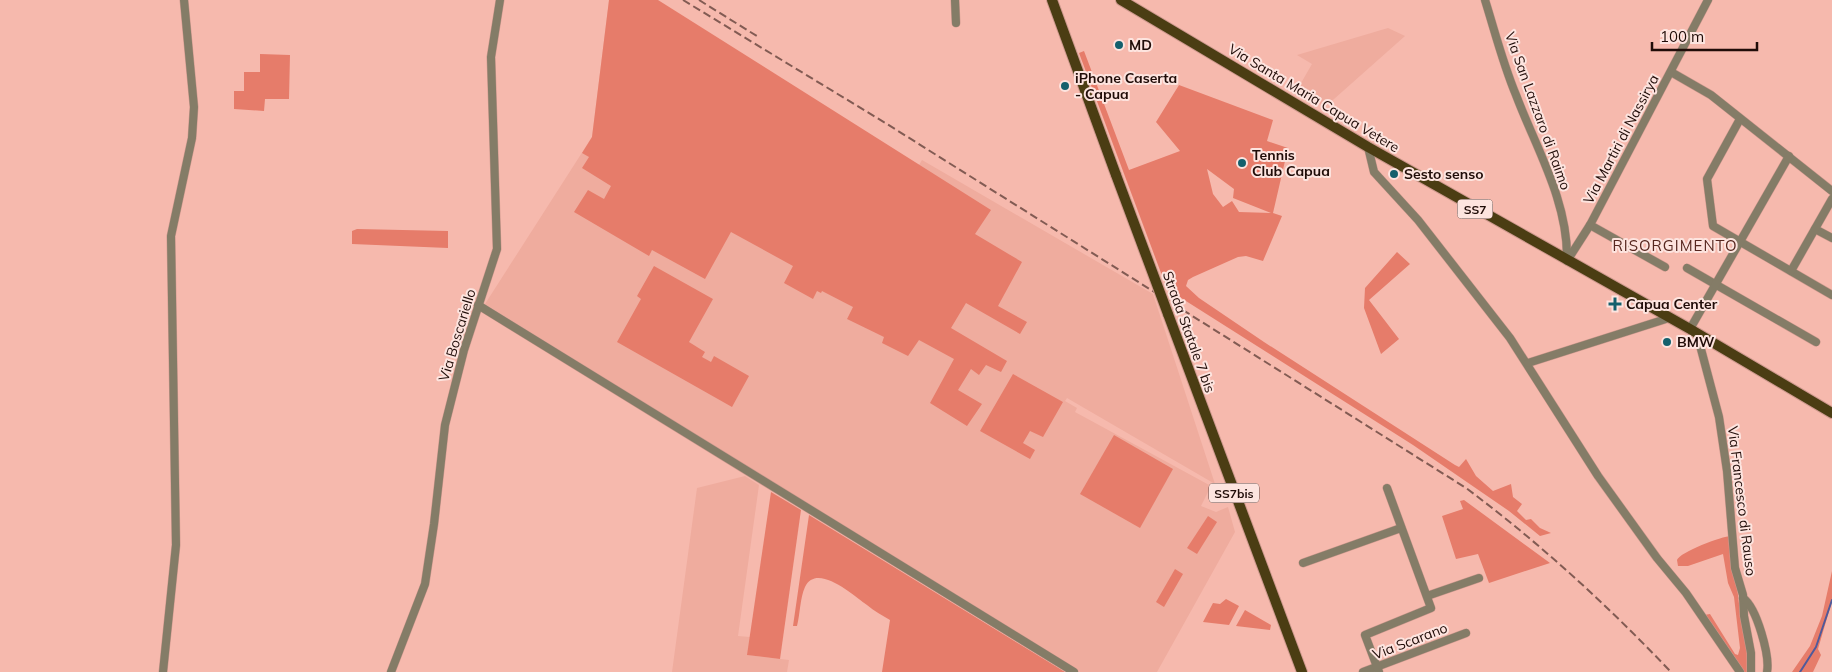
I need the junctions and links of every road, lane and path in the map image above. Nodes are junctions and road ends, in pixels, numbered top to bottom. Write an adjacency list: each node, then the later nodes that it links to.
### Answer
1 (184, 0): 40 (street)
2 (500, 0): 25 (street, Via Boscariello)
3 (955, 0): 8 (street)
4 (1052, 0): 43 (main road, Strada Statale 7 bis / SS7bis, bridge)
5 (1121, 0): 11 (main road, Via Santa Maria Capua Vetere / SS7)
6 (1485, 0): 19 (street, Via San Lazzaro di Raimo)
7 (1708, 0): 9 (street, Via Martiri di Nassirya)
8 (956, 23)
9 (1671, 72): 10 (street); 15 (street, Via Martiri di Nassirya)
10 (1740, 119): 12 (street); 18 (street)
11 (1368, 147): 19 (main road, Via Santa Maria Capua Vetere / SS7); 29 (street)
12 (1790, 156): 13 (street); 18 (street)
13 (1832, 191)
14 (1832, 199): 16 (street)
15 (1590, 225): 19 (street, Via Martiri di Nassirya); 20 (street)
16 (1815, 229): 17 (street); 22 (street)
17 (1832, 238)
18 (1740, 242): 22 (street); 23 (street)
19 (1567, 261): 26 (main road, Via Santa Maria Capua Vetere / SS7)
20 (1665, 267)
21 (1686, 268): 23 (street)
22 (1791, 271): 24 (street)
23 (1715, 285): 27 (street); 28 (street)
24 (1832, 295)
25 (478, 305): 41 (street, Via Boscariello); 42 (street)
26 (1669, 318): 27 (main road, Via Santa Maria Capua Vetere / SS7); 29 (street)
27 (1694, 332): 30 (main road, Via Santa Maria Capua Vetere / SS7); 36 (street, Via Francesco di Rauso)
28 (1816, 342)
29 (1528, 363): 45 (street)
30 (1832, 413)
31 (1387, 488): 32 (street)
32 (1401, 528): 33 (street); 35 (street)
33 (1303, 564)
34 (1479, 578): 35 (street)
35 (1427, 596): 38 (street)
36 (1743, 598): 39 (street, Via Francesco di Rauso); 46 (street)
37 (1466, 633): 38 (street, Via Scarano)
38 (1378, 669): 44 (street, Via Scarano)
39 (1751, 670)
40 (163, 672)
41 (391, 672)
42 (1074, 672)
43 (1302, 672)
44 (1363, 672)
45 (1740, 672)
46 (1767, 672)

